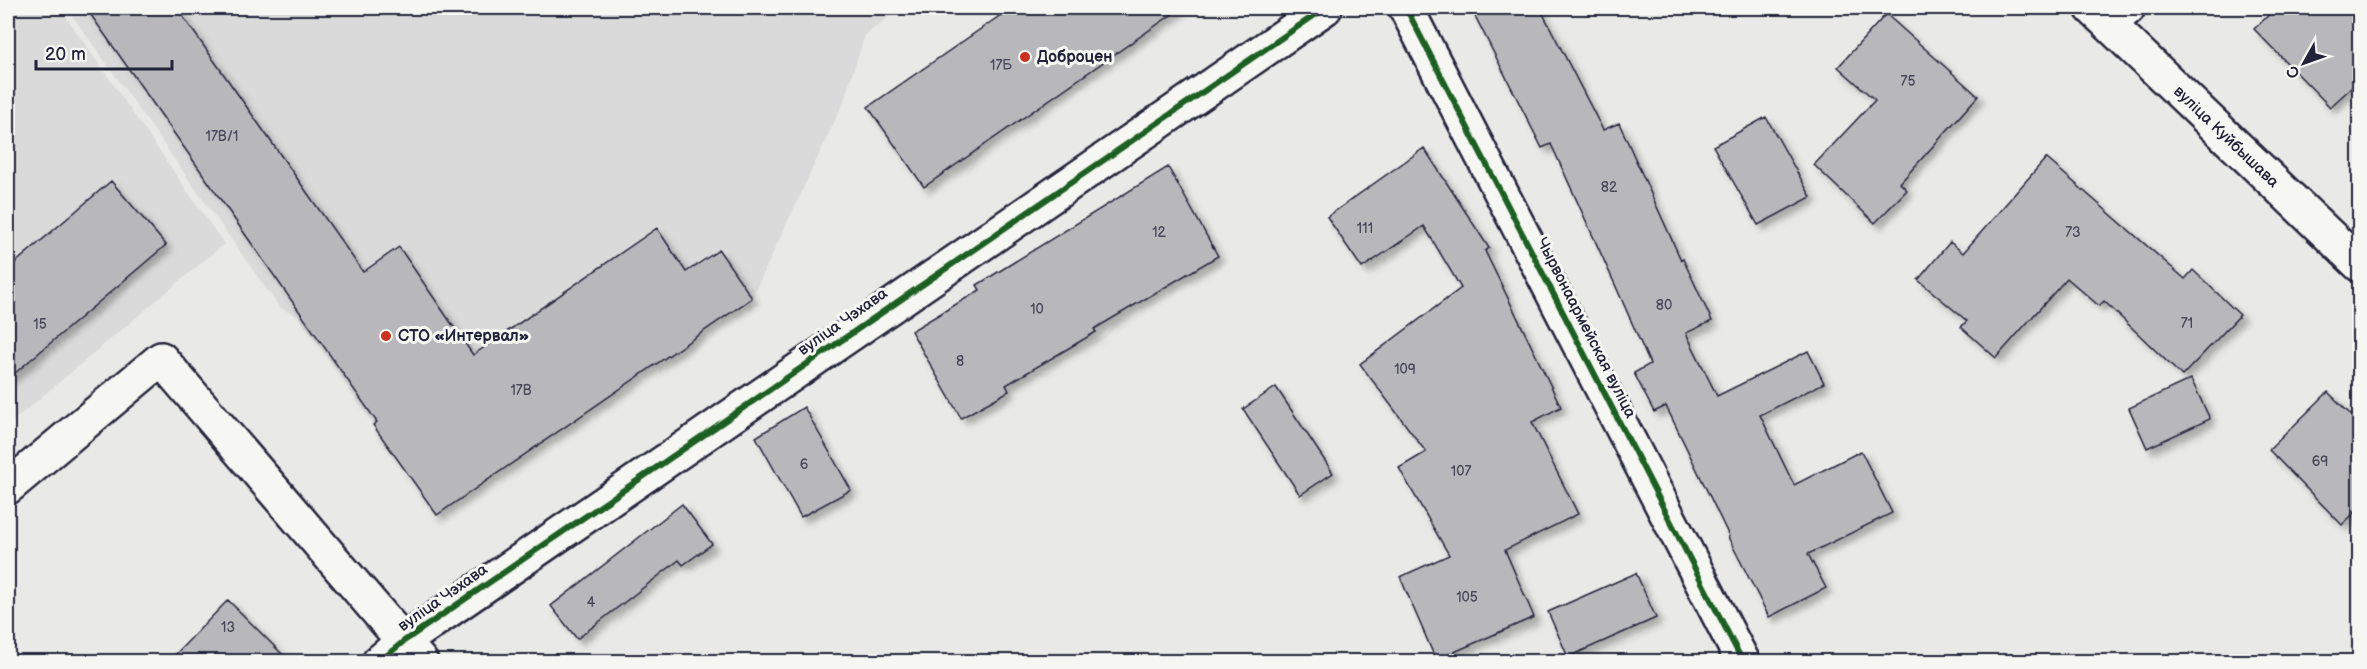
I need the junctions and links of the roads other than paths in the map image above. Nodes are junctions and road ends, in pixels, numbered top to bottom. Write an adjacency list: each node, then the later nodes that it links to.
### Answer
1 (1325, 8): 6 (street, вуліца Чэхава)
2 (1406, 8): 8 (street, Чырвонаармейская вуліца)
3 (2110, 13): 4 (street, вуліца Куйбышава)
4 (2360, 265)
5 (8, 487): 6 (street)
6 (413, 651): 7 (street, вуліца Чэхава)
7 (379, 662)
8 (1743, 662)

